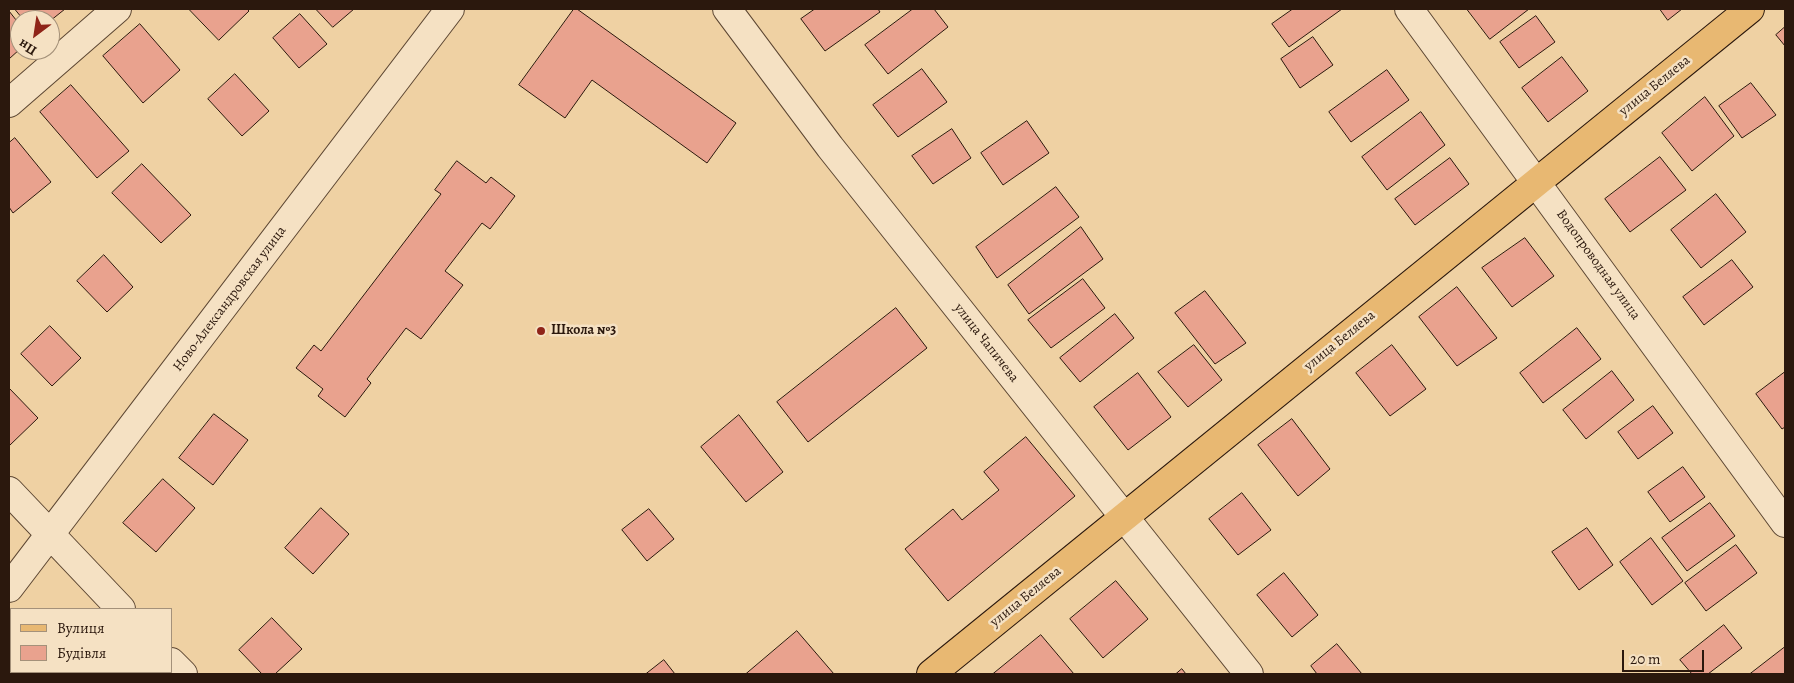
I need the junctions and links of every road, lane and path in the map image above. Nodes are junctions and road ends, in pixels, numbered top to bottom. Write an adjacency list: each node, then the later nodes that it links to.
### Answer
1 (117, 9): 6 (street)
2 (450, 9): 11 (street, Ново-Александровская улица)
3 (727, 9): 9 (street, улица Чапичева)
4 (1409, 9): 7 (street, Водопроводная улица)
5 (1750, 9): 7 (main road, улица Беляева)
6 (9, 103)
7 (1537, 182): 9 (main road, улица Беляева); 10 (street, Водопроводная улица)
8 (9, 491): 11 (street)
9 (1124, 518): 16 (main road, улица Беляева); 17 (street, улица Чапичева)
10 (1785, 523)
11 (51, 534): 12 (street, Ново-Александровская улица); 13 (street)
12 (9, 588)
13 (121, 608)
14 (172, 663): 15 (street)
15 (183, 674)
16 (931, 674)
17 (1249, 674)

